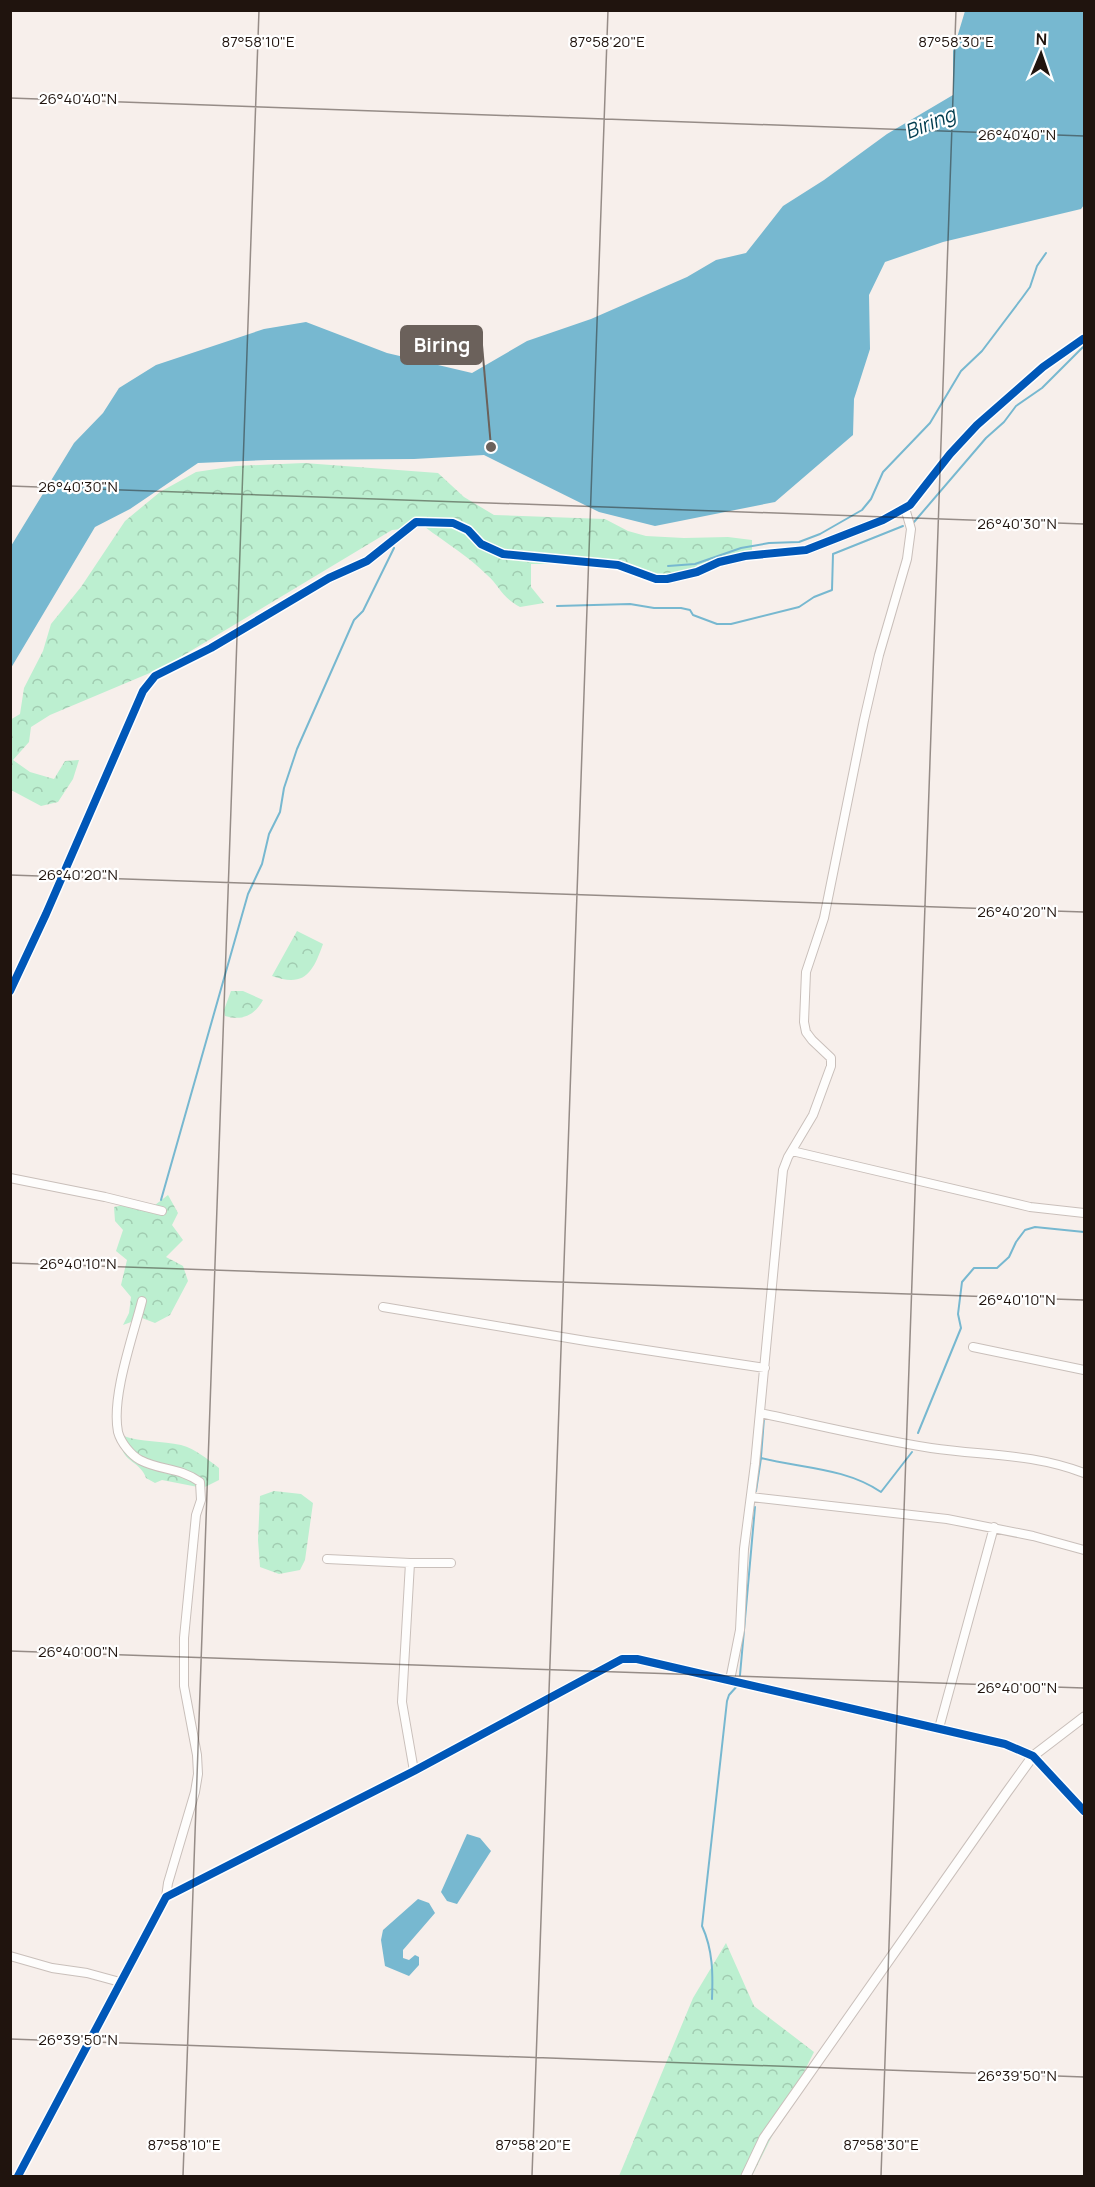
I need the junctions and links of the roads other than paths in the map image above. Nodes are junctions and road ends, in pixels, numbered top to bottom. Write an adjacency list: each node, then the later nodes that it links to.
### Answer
1 (1084, 339): 2 (street)
2 (905, 508): 3 (street); 4 (street)
3 (10, 991)
4 (792, 1151): 7 (street); 11 (street)
5 (10, 1178): 6 (street)
6 (162, 1212)
7 (1084, 1213)
8 (142, 1301): 27 (street)
9 (383, 1306): 11 (street)
10 (973, 1347): 12 (street)
11 (765, 1368): 13 (street)
12 (1084, 1370)
13 (760, 1413): 14 (street); 15 (street)
14 (1084, 1473)
15 (751, 1497): 16 (street); 21 (street)
16 (994, 1527): 17 (street); 23 (street)
17 (1084, 1550)
18 (327, 1559): 19 (street)
19 (410, 1563): 20 (street); 25 (street)
20 (451, 1563)
21 (730, 1680): 23 (street); 25 (street)
22 (1084, 1717): 24 (street)
23 (939, 1728): 24 (street)
24 (1033, 1756): 26 (street); 31 (street)
25 (414, 1771): 27 (street)
26 (1084, 1811)
27 (166, 1896): 29 (street)
28 (10, 1956): 29 (street)
29 (120, 1982): 30 (street)
30 (18, 2176)
31 (746, 2176)

